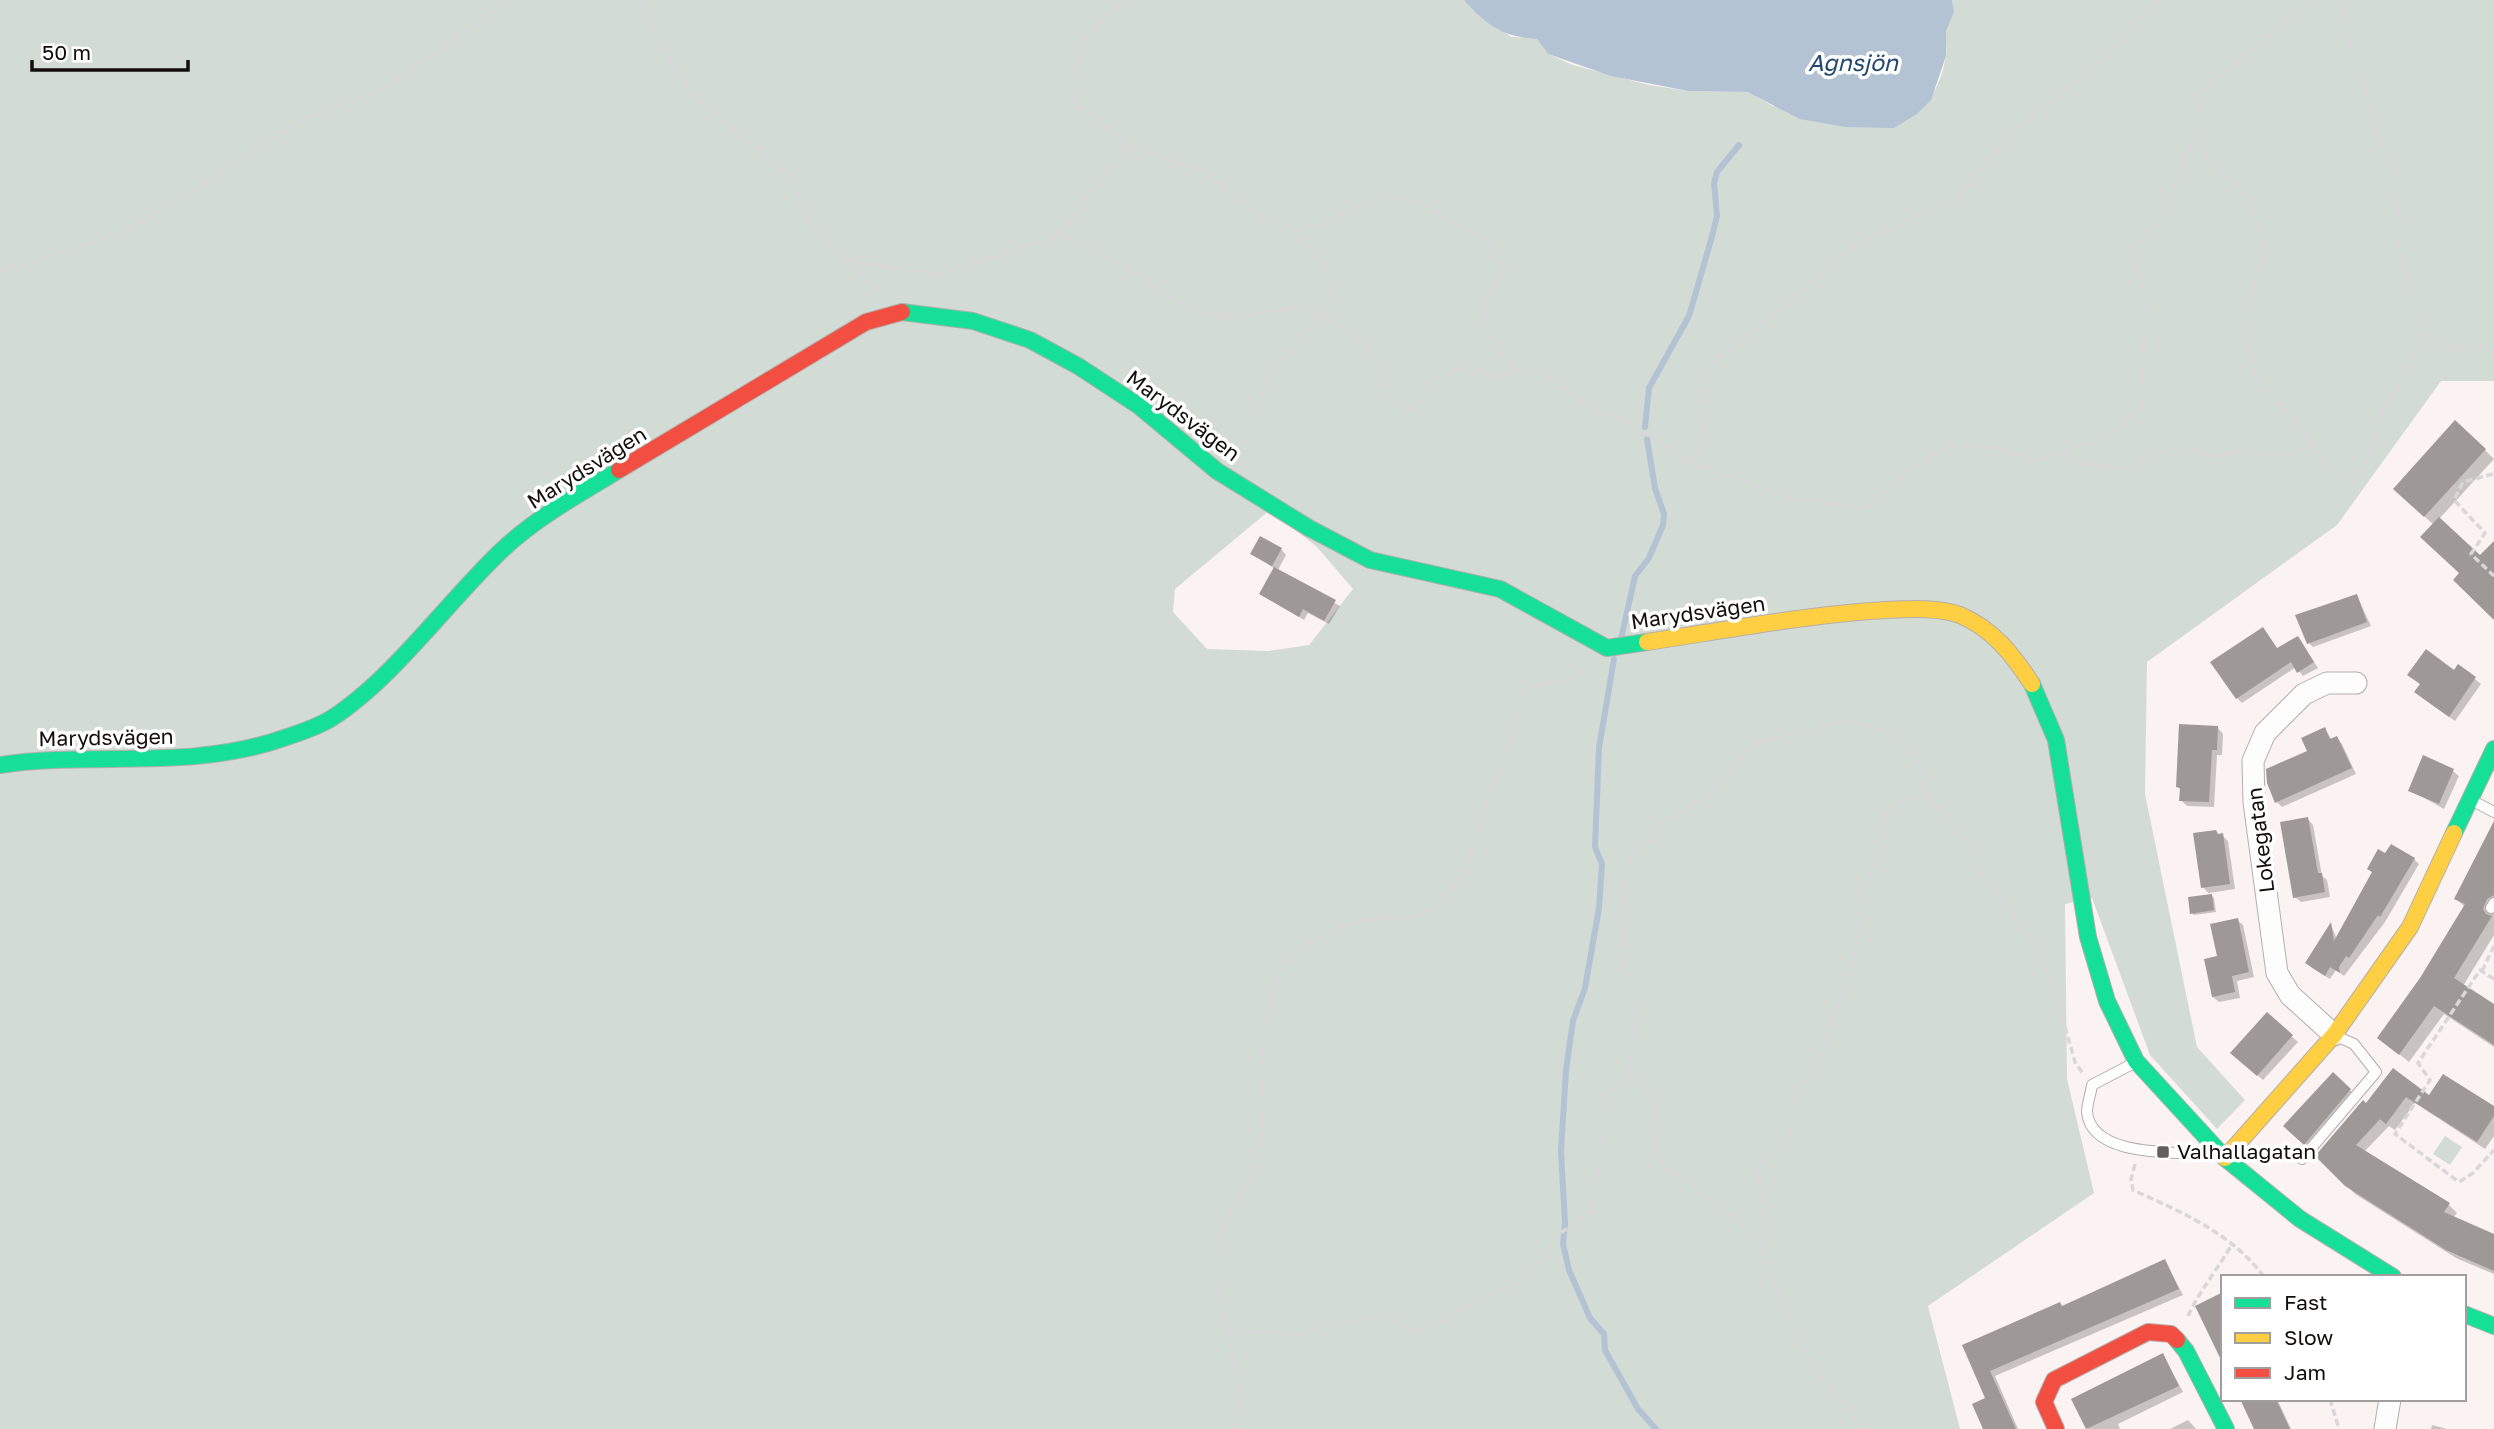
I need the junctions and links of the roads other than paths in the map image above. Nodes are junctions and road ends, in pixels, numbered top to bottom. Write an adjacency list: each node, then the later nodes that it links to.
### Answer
1 (2356, 683): 6 (street, Lokegatan)
2 (2494, 749): 4 (street)
3 (0, 765): 7 (street, Marydsvägen)
4 (2471, 800): 5 (lane); 6 (street)
5 (2494, 812)
6 (2334, 1035): 9 (street); 10 (lane)
7 (2136, 1061): 8 (street, Marydsvägen); 8 (lane)
8 (2213, 1145): 9 (street, Marydsvägen)
9 (2225, 1158): 11 (street, Marydsvägen)
10 (2302, 1159)
11 (2390, 1275)
12 (2466, 1315): 13 (street)
13 (2494, 1326)
14 (2390, 1401): 17 (street)
15 (2056, 1429): 16 (street)
16 (2226, 1429)
17 (2385, 1429)

